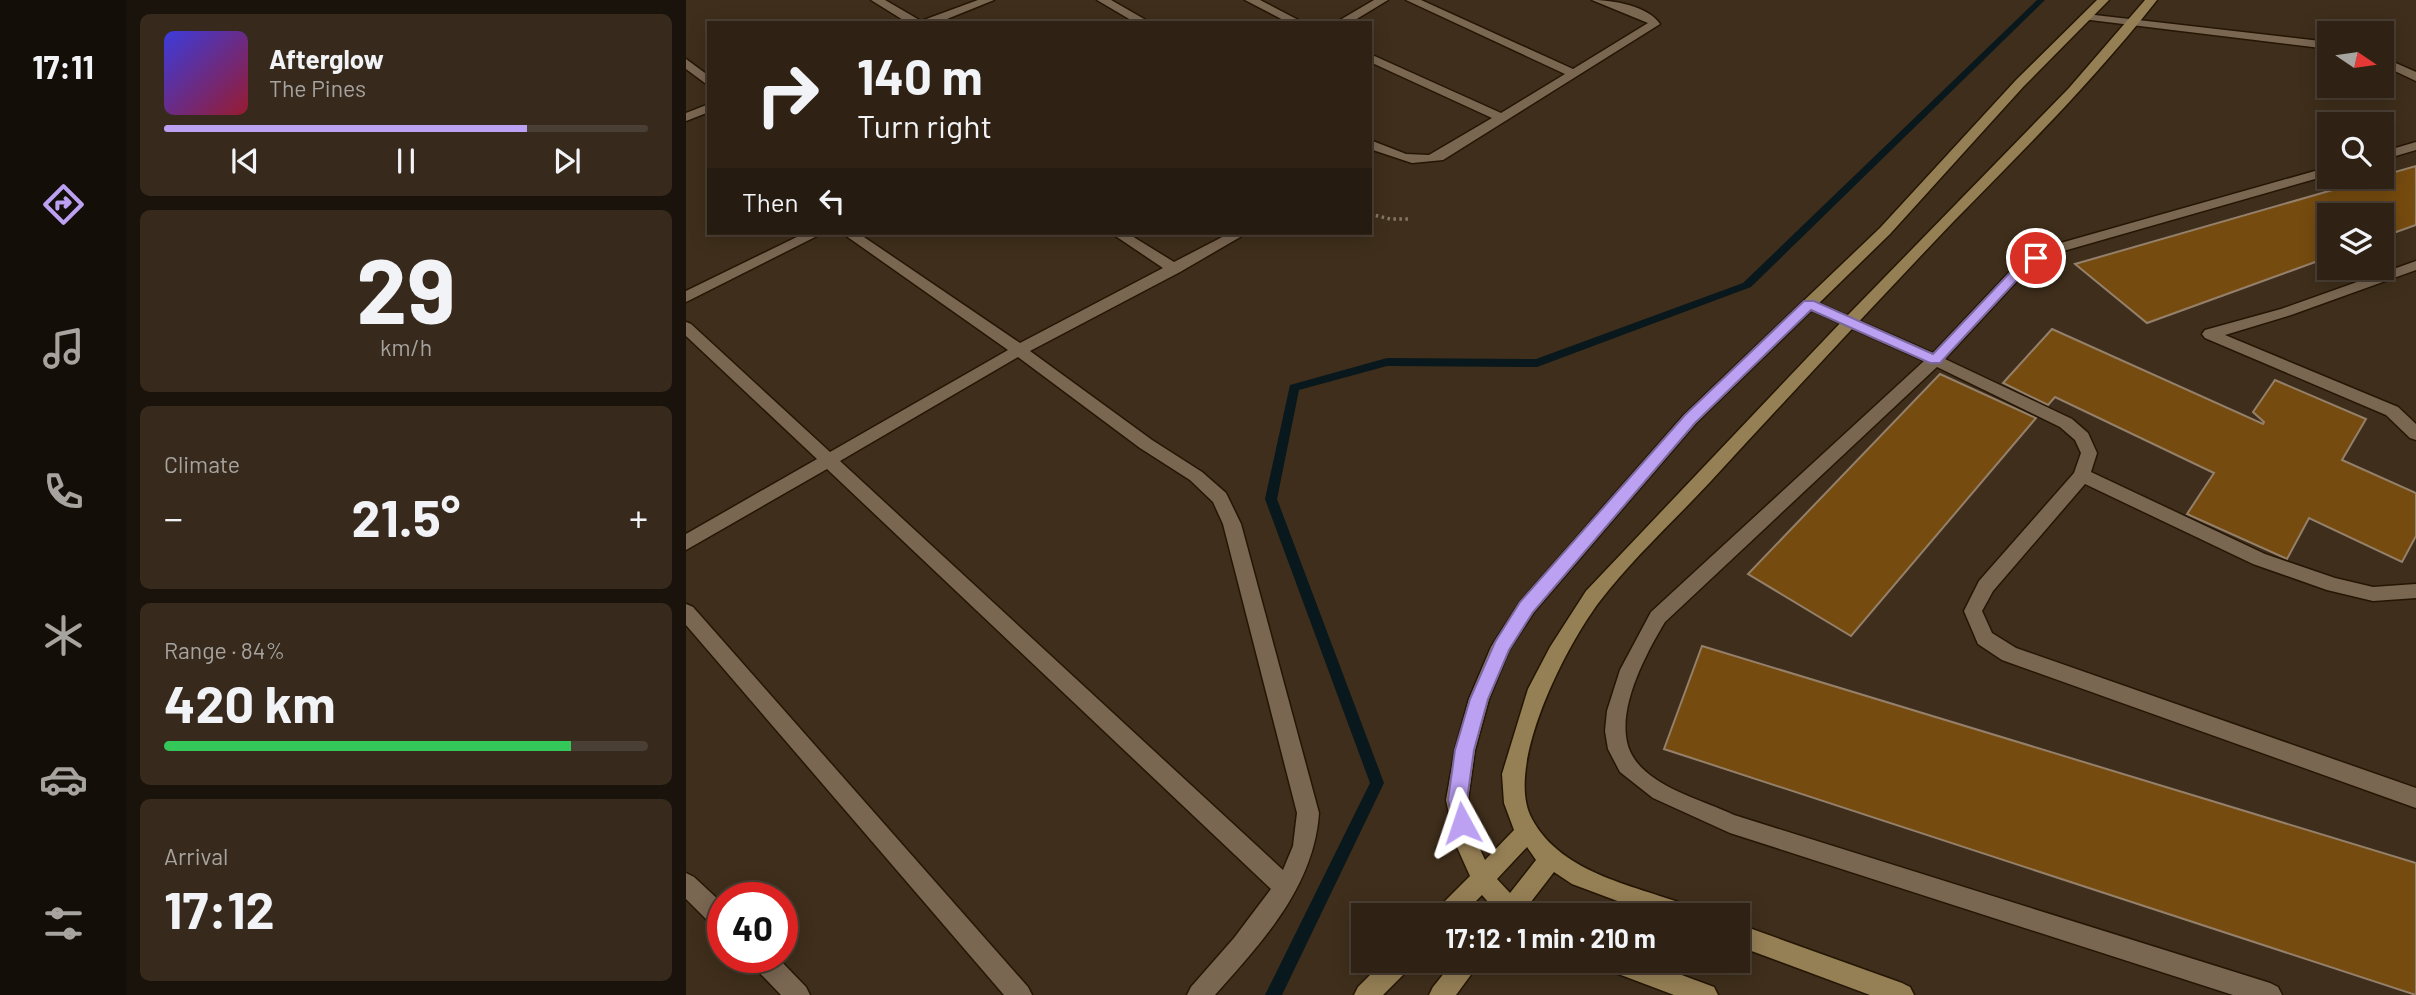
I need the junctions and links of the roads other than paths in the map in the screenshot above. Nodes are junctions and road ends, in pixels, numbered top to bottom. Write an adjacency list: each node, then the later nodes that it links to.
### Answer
1 (877, 0): 12 (street)
2 (988, 0): 10 (street)
3 (1103, 0): 15 (street)
4 (1251, 0): 16 (street)
5 (1381, 0): 17 (street)
6 (1412, 0): 23 (street)
7 (1598, 0): 23 (street)
8 (2103, 0): 11 (street)
9 (2151, 0): 18 (street)
10 (954, 13): 13 (street); 14 (street)
11 (2086, 17): 18 (street); 40 (street)
12 (914, 21)
13 (932, 21)
14 (968, 21)
15 (1141, 21)
16 (1294, 21)
17 (1344, 21)
18 (2131, 24): 19 (street); 41 (street)
19 (2317, 45)
20 (1372, 58): 28 (street)
21 (686, 63): 25 (street)
22 (2394, 67): 24 (street)
23 (1573, 73): 28 (street)
24 (2416, 77)
25 (707, 80)
26 (707, 111): 27 (street)
27 (686, 117)
28 (1502, 118): 29 (street)
29 (1372, 145)
30 (2416, 146): 31 (street)
31 (2394, 152)
32 (2317, 174): 44 (street)
33 (812, 235): 39 (street)
34 (852, 235): 43 (street)
35 (1121, 235): 38 (street)
36 (1236, 235): 38 (street)
37 (2416, 265): 45 (street)
38 (1175, 269): 43 (street)
39 (686, 297)
40 (1809, 304): 41 (street); 54 (street)
41 (1850, 321): 44 (street); 52 (street)
42 (686, 327): 46 (street)
43 (1019, 350): 46 (street); 56 (street)
44 (1935, 360): 47 (street); 74 (street)
45 (2416, 433)
46 (828, 462): 48 (street); 56 (street)
47 (2082, 475): 49 (street); 51 (street)
48 (686, 543)
49 (2416, 591)
50 (686, 612): 68 (street)
51 (2416, 798)
52 (1527, 832): 53 (street); 54 (street)
53 (1551, 859): 59 (street); 60 (street)
54 (1483, 880): 57 (street); 58 (street)
55 (686, 884): 61 (street)
56 (1286, 887): 69 (street)
57 (1459, 903)
58 (1503, 903)
59 (1519, 903)
60 (1651, 903)
61 (707, 904)
62 (1750, 939): 73 (street)
63 (776, 973): 67 (street)
64 (1389, 973): 70 (street)
65 (1459, 973): 71 (street)
66 (1646, 973): 72 (street)
67 (798, 995)
68 (1020, 995)
69 (1199, 995)
70 (1366, 995)
71 (1441, 995)
72 (1706, 995)
73 (1902, 995)
74 (2270, 995)

